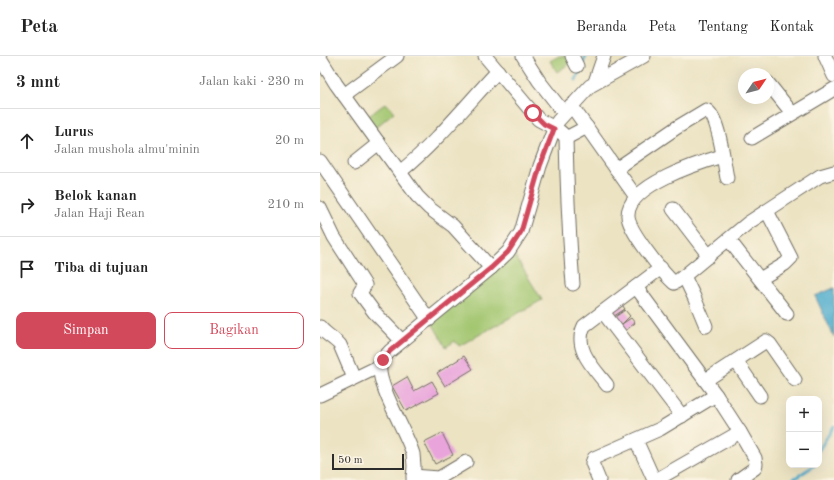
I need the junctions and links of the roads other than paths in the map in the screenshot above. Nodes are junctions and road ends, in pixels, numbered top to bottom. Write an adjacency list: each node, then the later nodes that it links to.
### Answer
1 (397, 56): 13 (street)
2 (485, 56): 8 (street)
3 (523, 56): 14 (street)
4 (604, 56): 10 (street)
5 (644, 56): 10 (street)
6 (825, 56): 9 (street)
7 (320, 58): 13 (street)
8 (498, 71): 17 (street); 25 (street)
9 (834, 76)
10 (595, 82): 14 (street)
11 (834, 90): 15 (street)
12 (774, 91): 15 (street)
13 (344, 95): 20 (street)
14 (568, 109): 16 (street); 17 (street)
15 (792, 114): 19 (street)
16 (587, 127): 18 (street); 24 (street)
17 (554, 129): 18 (street); 34 (street)
18 (566, 138): 38 (street)
19 (752, 138)
20 (379, 143): 23 (street); 25 (street)
21 (722, 156): 24 (street); 27 (street); 28 (street)
22 (320, 161): 42 (street)
23 (354, 163)
24 (616, 169): 28 (street)
25 (400, 172): 34 (street)
26 (834, 172): 31 (street)
27 (727, 178)
28 (636, 197): 35 (street)
29 (320, 208): 45 (street)
30 (673, 209): 33 (street)
31 (767, 211): 32 (street); 37 (street)
32 (729, 240): 33 (street); 37 (street)
33 (709, 256): 36 (street)
34 (491, 268): 42 (street)
35 (661, 268): 36 (street); 39 (street)
36 (684, 276): 43 (street)
37 (760, 279): 41 (street)
38 (573, 284)
39 (636, 288): 40 (street); 49 (street)
40 (603, 312): 51 (street); 55 (street)
41 (787, 314)
42 (429, 320): 45 (street)
43 (706, 326)
44 (320, 328): 48 (street)
45 (399, 338): 47 (street)
46 (736, 361): 49 (street); 50 (street); 54 (street)
47 (380, 366): 48 (street); 59 (street)
48 (354, 378): 52 (street)
49 (706, 380): 53 (street)
50 (795, 380)
51 (607, 385)
52 (320, 395)
53 (716, 395): 55 (street); 56 (street)
54 (760, 396)
55 (682, 416): 57 (street)
56 (740, 432): 61 (street); 62 (street)
57 (636, 440): 60 (street); 61 (street)
58 (466, 462): 59 (street)
59 (413, 478)
60 (599, 480)
61 (655, 480)
62 (738, 480)

